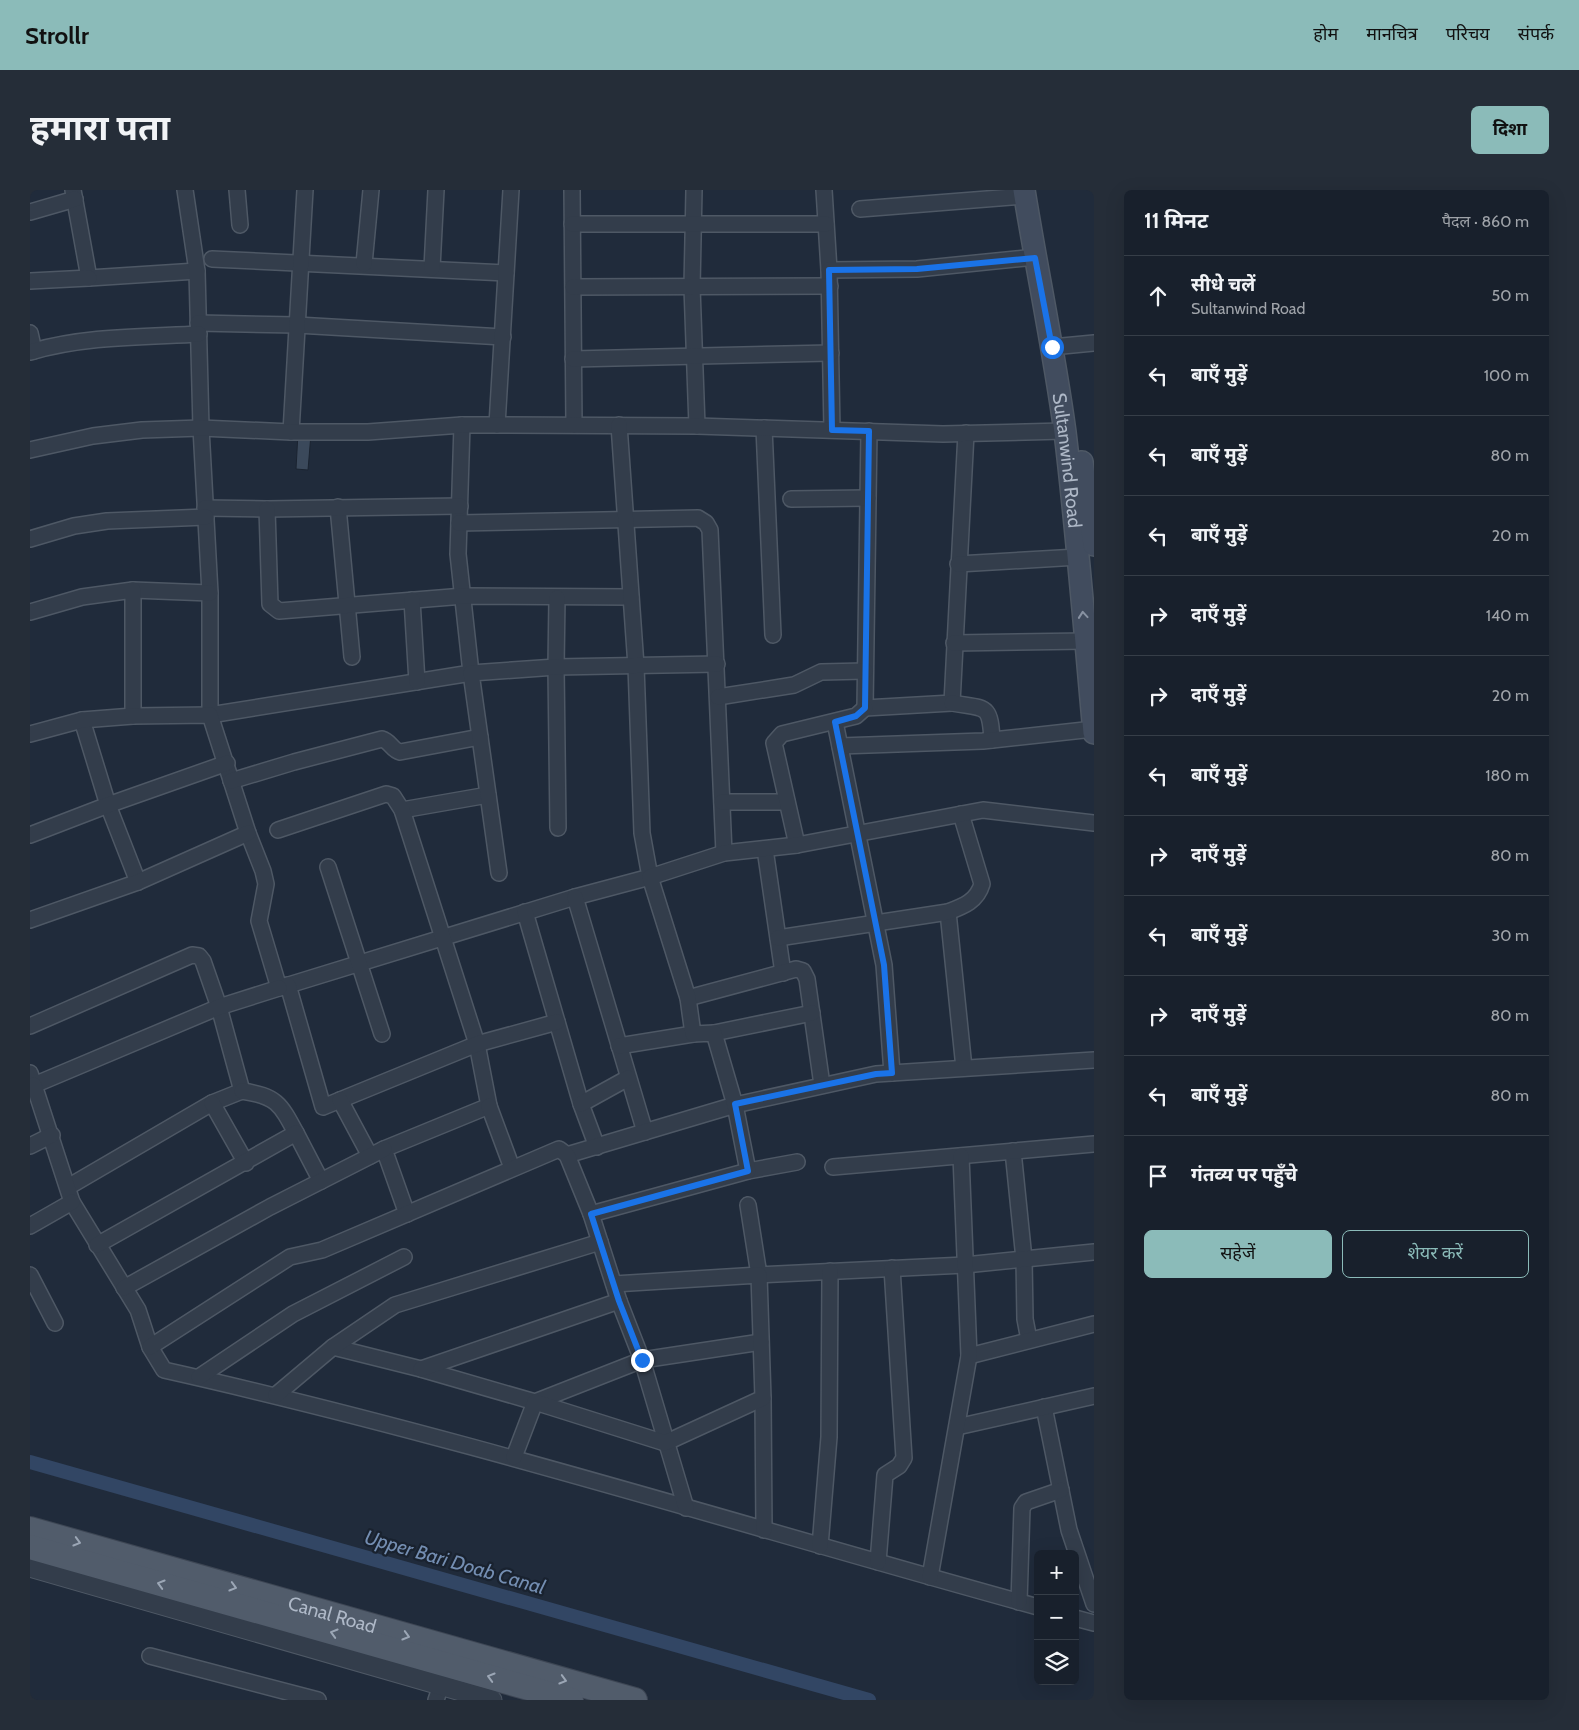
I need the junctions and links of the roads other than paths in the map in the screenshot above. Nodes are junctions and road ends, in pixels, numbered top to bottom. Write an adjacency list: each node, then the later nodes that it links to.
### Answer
1 (185, 190): 24 (street)
2 (237, 190): 17 (street)
3 (305, 190): 20 (street)
4 (371, 190): 21 (street)
5 (436, 190): 22 (street)
6 (511, 190): 25 (street)
7 (572, 190): 14 (street)
8 (694, 190): 15 (street)
9 (824, 190): 16 (street)
10 (1028, 192): 12 (street); 18 (main road, Sultanwind Road); 36 (main road)
11 (74, 194): 13 (street); 26 (street)
12 (860, 209)
13 (30, 212)
14 (572, 224): 15 (street); 29 (street)
15 (693, 224): 16 (street); 30 (street)
16 (826, 224): 23 (street)
17 (240, 225)
18 (1035, 258): 23 (street); 36 (main road, Sultanwind Road)
19 (212, 259): 20 (street)
20 (301, 262): 21 (street); 31 (street)
21 (364, 264): 22 (street)
22 (432, 268): 25 (street)
23 (829, 270): 28 (street)
24 (197, 271): 26 (street); 32 (street)
25 (506, 273): 34 (street)
26 (89, 278): 27 (street)
27 (30, 281)
28 (830, 286): 30 (street); 38 (street)
29 (572, 287): 30 (street); 40 (street)
30 (692, 287): 39 (street)
31 (297, 325): 32 (street); 34 (street); 51 (street)
32 (198, 328): 37 (street); 46 (street)
33 (30, 333): 37 (street)
34 (503, 337): 42 (street)
35 (1094, 343): 36 (street)
36 (1057, 347): 50 (main road, Sultanwind Road); 62 (main road)
37 (32, 351)
38 (831, 353): 39 (street); 48 (street)
39 (694, 355): 40 (street); 45 (street)
40 (573, 359): 43 (street)
41 (462, 425): 42 (street); 51 (street); 56 (street)
42 (497, 425): 43 (street)
43 (574, 425): 44 (street)
44 (619, 425): 45 (street); 60 (street)
45 (697, 426): 47 (street)
46 (201, 428): 51 (street); 53 (street); 59 (street)
47 (764, 428): 48 (street); 73 (street)
48 (832, 430): 49 (street)
49 (869, 431): 52 (street); 54 (street)
50 (1064, 431): 52 (street); 62 (main road, Sultanwind Road)
51 (291, 432)
52 (966, 433): 64 (street)
53 (30, 450)
54 (868, 498): 55 (street); 80 (street)
55 (791, 499)
56 (460, 506): 57 (street); 61 (street)
57 (338, 507): 58 (street); 71 (street)
58 (267, 509): 59 (street); 71 (street)
59 (205, 512): 63 (street); 66 (street)
60 (624, 518): 61 (street); 68 (street); 77 (street)
61 (459, 522): 67 (street)
62 (1087, 536): 64 (street); 74 (main road, Sultanwind Road, one-way to 62)
63 (30, 539)
64 (958, 564): 75 (street)
65 (133, 590): 66 (street); 72 (street); 87 (street)
66 (210, 593): 86 (street)
67 (464, 596): 69 (street); 70 (street); 81 (street)
68 (631, 597): 69 (street); 78 (street)
69 (557, 598): 79 (street)
70 (412, 600): 71 (street); 82 (street)
71 (347, 605): 76 (street)
72 (30, 612)
73 (773, 635)
74 (1086, 641): 75 (street); 90 (main road, Sultanwind Road)
75 (954, 643): 84 (street)
76 (352, 657)
77 (717, 664): 78 (street); 83 (street)
78 (636, 666): 79 (street); 115 (street)
79 (556, 667): 81 (street); 105 (street)
80 (865, 671): 83 (street); 85 (street)
81 (471, 673): 82 (street); 93 (street)
82 (417, 682): 86 (street)
83 (718, 696): 99 (street)
84 (952, 703): 85 (street); 94 (street)
85 (865, 708): 89 (street)
86 (210, 715): 87 (street); 96 (street)
87 (132, 716): 88 (street)
88 (82, 720): 92 (street); 101 (street)
89 (835, 722): 95 (street); 100 (street)
90 (1094, 729): 91 (main road, Sultanwind Road); 94 (street)
91 (1094, 733)
92 (30, 734)
93 (480, 737): 97 (street); 98 (street)
94 (992, 740): 95 (street)
95 (840, 746): 108 (street)
96 (227, 763): 97 (street); 101 (street)
97 (231, 781): 107 (street)
98 (488, 795): 102 (street); 114 (street)
99 (722, 802): 100 (street); 112 (street)
100 (787, 802): 110 (street)
101 (108, 805): 109 (street); 116 (street)
102 (402, 810): 106 (street); 122 (street)
103 (961, 814): 104 (street); 108 (street); 119 (street)
104 (1094, 823)
105 (558, 828)
106 (278, 830)
107 (248, 832): 116 (street); 126 (street)
108 (858, 834): 110 (street); 121 (street)
109 (30, 835)
110 (797, 845): 111 (street)
111 (765, 849): 112 (street); 123 (street)
112 (724, 853): 115 (street)
113 (328, 867): 124 (street)
114 (499, 873)
115 (650, 876): 117 (street); 127 (street)
116 (138, 882): 120 (street)
117 (575, 897): 118 (street); 136 (street)
118 (525, 912): 122 (street); 130 (street)
119 (948, 912): 121 (street); 138 (street)
120 (30, 920)
121 (876, 925): 123 (street); 139 (street)
122 (441, 938): 124 (street); 135 (street)
123 (778, 938): 125 (street)
124 (360, 962): 126 (street); 132 (street)
125 (783, 973): 127 (street); 129 (street)
126 (283, 986): 128 (street); 144 (street)
127 (688, 998): 133 (street)
128 (219, 1007): 131 (street); 141 (street); 143 (street)
129 (812, 1013): 134 (street); 142 (street)
130 (557, 1022): 135 (street); 146 (street)
131 (30, 1026)
132 (382, 1034)
133 (693, 1034): 134 (street); 136 (street)
134 (714, 1034): 147 (street)
135 (477, 1044): 144 (street); 148 (street)
136 (619, 1046): 140 (street)
137 (1094, 1060): 138 (street)
138 (964, 1068): 139 (street)
139 (892, 1073): 142 (street)
140 (628, 1078): 146 (street); 149 (street)
141 (31, 1082): 151 (street)
142 (822, 1085): 147 (street)
143 (242, 1090): 145 (street); 150 (street)
144 (340, 1100): 158 (street)
145 (212, 1103): 161 (street); 166 (street)
146 (581, 1104): 154 (street)
147 (735, 1104): 149 (street); 164 (street)
148 (489, 1106): 155 (street); 163 (street)
149 (644, 1132): 154 (street)
150 (296, 1133): 161 (street); 165 (street)
151 (52, 1135): 153 (street); 166 (street)
152 (1094, 1144): 156 (street)
153 (30, 1146)
154 (597, 1147): 157 (street)
155 (384, 1149): 158 (street); 169 (street)
156 (1013, 1151): 159 (street); 176 (street)
157 (568, 1155): 163 (street); 170 (street)
158 (370, 1156): 165 (street)
159 (961, 1156): 162 (street); 177 (street)
160 (797, 1162): 164 (street)
161 (246, 1163): 173 (street)
162 (833, 1167)
163 (512, 1168): 169 (street)
164 (748, 1171): 170 (street)
165 (321, 1181): 183 (street)
166 (68, 1187): 167 (street)
167 (72, 1202): 171 (street); 173 (street)
168 (748, 1205): 181 (street)
169 (407, 1214): 189 (street)
170 (591, 1214): 172 (street)
171 (30, 1226)
172 (600, 1242): 182 (street); 190 (street)
173 (97, 1246): 183 (street)
174 (1094, 1252): 176 (street)
175 (404, 1257): 194 (street)
176 (1024, 1259): 177 (street); 187 (street)
177 (965, 1265): 178 (street); 191 (street)
178 (892, 1268): 179 (street); 209 (street)
179 (830, 1271): 181 (street); 207 (street)
180 (30, 1275): 185 (street)
181 (759, 1275): 182 (street); 188 (street)
182 (614, 1284): 184 (street)
183 (124, 1288): 189 (street)
184 (619, 1301): 192 (street); 193 (street)
185 (55, 1323)
186 (1094, 1324): 187 (street)
187 (1029, 1340): 191 (street)
188 (761, 1342): 192 (street); 197 (street)
189 (150, 1347): 194 (street)
190 (333, 1347): 193 (street); 195 (street)
191 (969, 1356): 200 (street)
192 (642, 1360): 198 (street); 201 (street)
193 (421, 1369): 198 (street)
194 (199, 1378): 195 (street)
195 (276, 1395): 202 (street)
196 (1094, 1396): 199 (street)
197 (763, 1398): 201 (street); 206 (street)
198 (534, 1402): 201 (street); 202 (street)
199 (1044, 1407): 200 (street); 203 (street)
200 (956, 1427): 211 (street)
201 (665, 1443): 204 (street)
202 (514, 1457): 204 (street)
203 (1061, 1490): 212 (street); 213 (street)
204 (686, 1508): 206 (street)
205 (30, 1529): 222 (main road, Canal Road, one-way to 222)
206 (764, 1530): 207 (street)
207 (820, 1546): 209 (street)
208 (30, 1547): 218 (main road, Canal Road, one-way to 208)
209 (878, 1562): 211 (street)
210 (30, 1567): 218 (street)
211 (930, 1577): 212 (street)
212 (1019, 1602): 214 (street)
213 (1094, 1604)
214 (1034, 1606)
215 (1079, 1619): 216 (street)
216 (1094, 1623)
217 (150, 1656): 219 (street)
218 (441, 1684): 220 (street); 221 (main road, Canal Road, one-way to 218)
219 (318, 1700)
220 (492, 1700)
221 (571, 1700)
222 (635, 1700)

